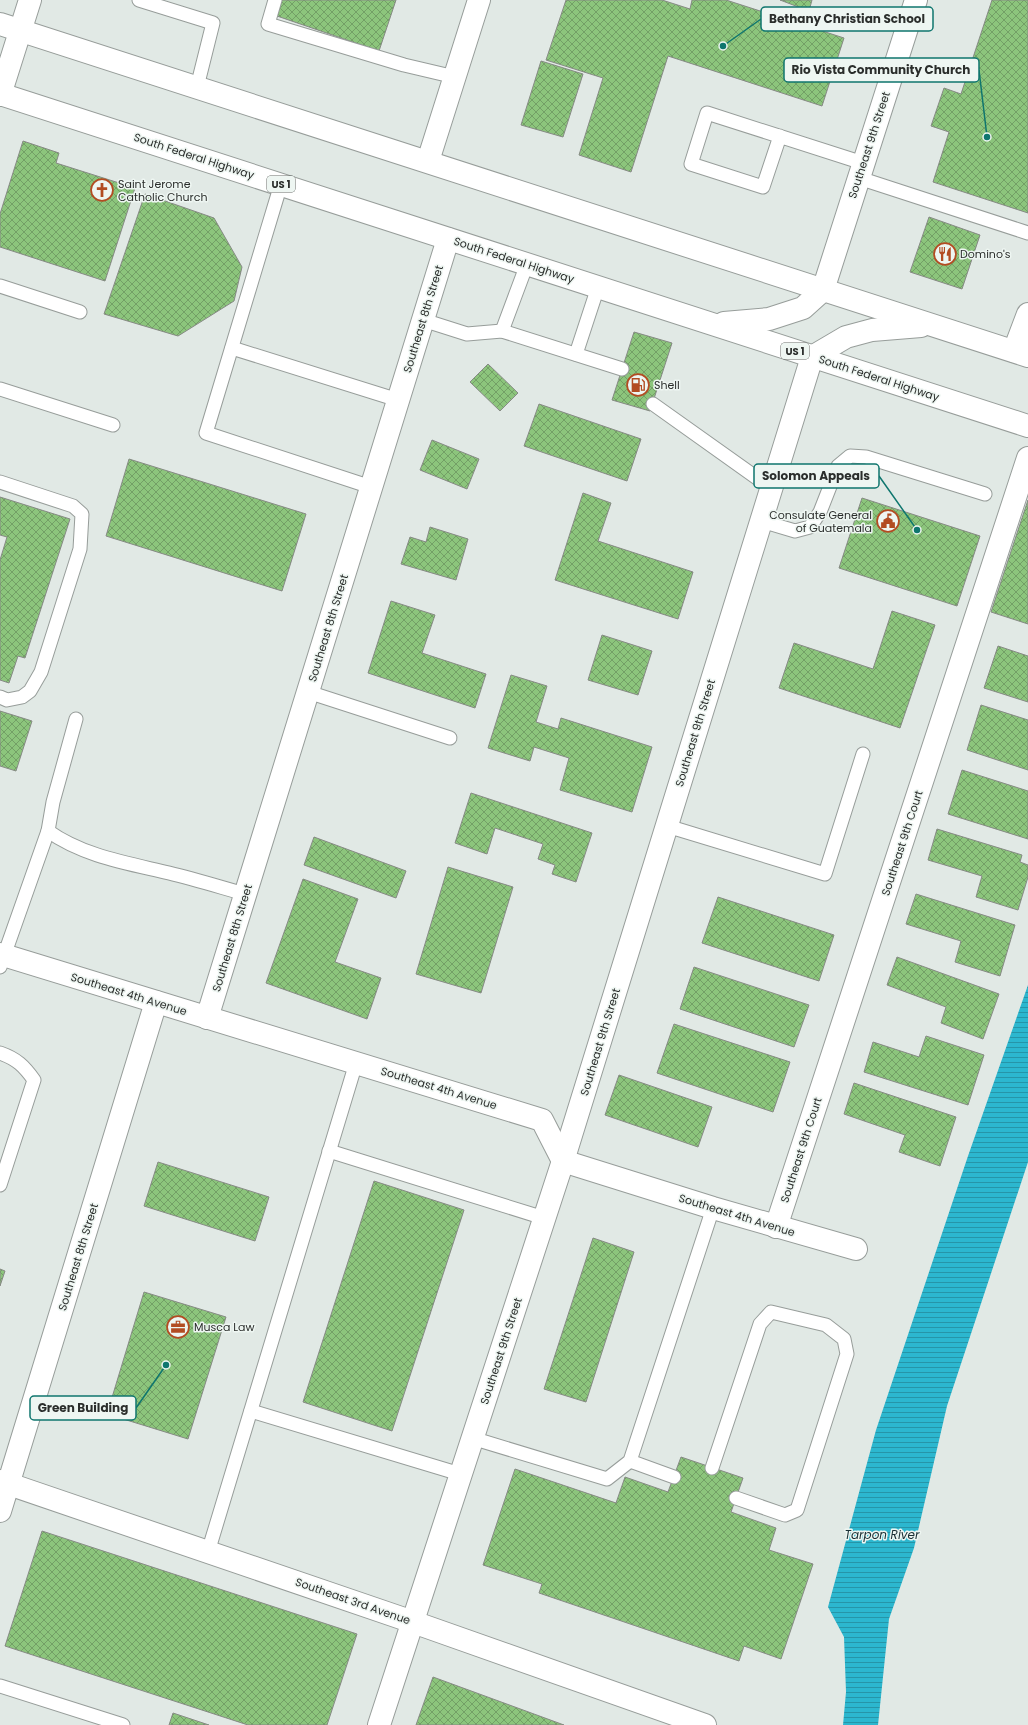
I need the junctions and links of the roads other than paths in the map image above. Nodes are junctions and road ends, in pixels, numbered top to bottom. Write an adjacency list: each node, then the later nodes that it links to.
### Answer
1 (30, 0): 6 (street)
2 (138, 0): 8 (lane)
3 (275, 0): 7 (lane)
4 (479, 0): 7 (street)
5 (916, 0): 12 (street, Southeast 9th Street)
6 (10, 27): 8 (street); 9 (street)
7 (455, 77): 11 (street)
8 (197, 87): 11 (street)
9 (0, 94): 13 (street, South Federal Highway / US 1)
10 (780, 136): 10 (lane); 12 (lane)
11 (428, 161): 19 (street)
12 (861, 170): 14 (lane); 19 (street, Southeast 9th Street)
13 (281, 184): 15 (street, South Federal Highway / US 1); 26 (lane)
14 (1028, 233)
15 (448, 239): 16 (street, South Federal Highway / US 1); 22 (street, Southeast 8th Street)
16 (527, 264): 18 (street, South Federal Highway / US 1); 25 (lane)
17 (0, 286): 20 (lane)
18 (598, 287): 23 (street, South Federal Highway / US 1); 28 (lane)
19 (822, 290): 23 (street); 24 (street)
20 (80, 312)
21 (1028, 314): 27 (street)
22 (423, 320): 25 (lane); 32 (street, Southeast 8th Street)
23 (715, 324): 29 (street, South Federal Highway / US 1)
24 (932, 325): 27 (street); 29 (street)
25 (502, 331): 28 (lane)
26 (232, 348): 32 (lane); 38 (lane)
27 (1021, 353)
28 (576, 354): 30 (lane)
29 (812, 356): 35 (street, South Federal Highway / US 1); 39 (street, Southeast 9th Street)
30 (622, 369)
31 (0, 389): 34 (lane)
32 (398, 400): 38 (street, Southeast 8th Street)
33 (653, 404): 39 (lane)
34 (112, 424)
35 (1028, 426)
36 (1028, 458): 60 (street, Southeast 9th Court)
37 (0, 482): 43 (lane)
38 (371, 487): 42 (street, Southeast 8th Street)
39 (771, 488): 41 (street, Southeast 9th Street)
40 (985, 494): 41 (lane)
41 (761, 521): 47 (street, Southeast 9th Street)
42 (308, 692): 45 (lane); 49 (street, Southeast 8th Street)
43 (0, 698)
44 (76, 718): 48 (lane)
45 (450, 738)
46 (862, 754): 47 (lane)
47 (667, 826): 56 (street, Southeast 9th Street)
48 (48, 831): 49 (lane); 50 (lane)
49 (245, 894): 52 (street, Southeast 8th Street)
50 (1, 959): 51 (street, Southeast 4th Avenue)
51 (156, 1002): 52 (street, Southeast 4th Avenue); 68 (street, Southeast 8th Street)
52 (207, 1018): 54 (street, Southeast 4th Avenue)
53 (0, 1054): 57 (lane)
54 (356, 1063): 55 (lane); 56 (street, Southeast 4th Avenue)
55 (329, 1151): 59 (lane); 62 (lane)
56 (564, 1161): 58 (street, Southeast 4th Avenue); 59 (street, Southeast 9th Street)
57 (0, 1186)
58 (713, 1208): 60 (street, Southeast 4th Avenue); 64 (lane)
59 (544, 1218): 63 (street, Southeast 9th Street)
60 (776, 1227): 61 (street, Southeast 4th Avenue)
61 (856, 1249)
62 (251, 1411): 66 (lane); 71 (lane)
63 (472, 1438): 64 (lane); 66 (street, Southeast 9th Street)
64 (630, 1461): 67 (lane)
65 (712, 1468): 69 (lane)
66 (460, 1474): 72 (street, Southeast 9th Street)
67 (674, 1477)
68 (4, 1482): 70 (street, Southeast 8th Street); 71 (street, Southeast 3rd Avenue)
69 (736, 1498)
70 (0, 1511)
71 (208, 1552): 72 (street, Southeast 3rd Avenue)
72 (413, 1622): 74 (street, Southeast 3rd Avenue); 76 (street, Southeast 9th Street)
73 (0, 1686): 75 (lane)
74 (697, 1724)
75 (124, 1725)
76 (379, 1725)

